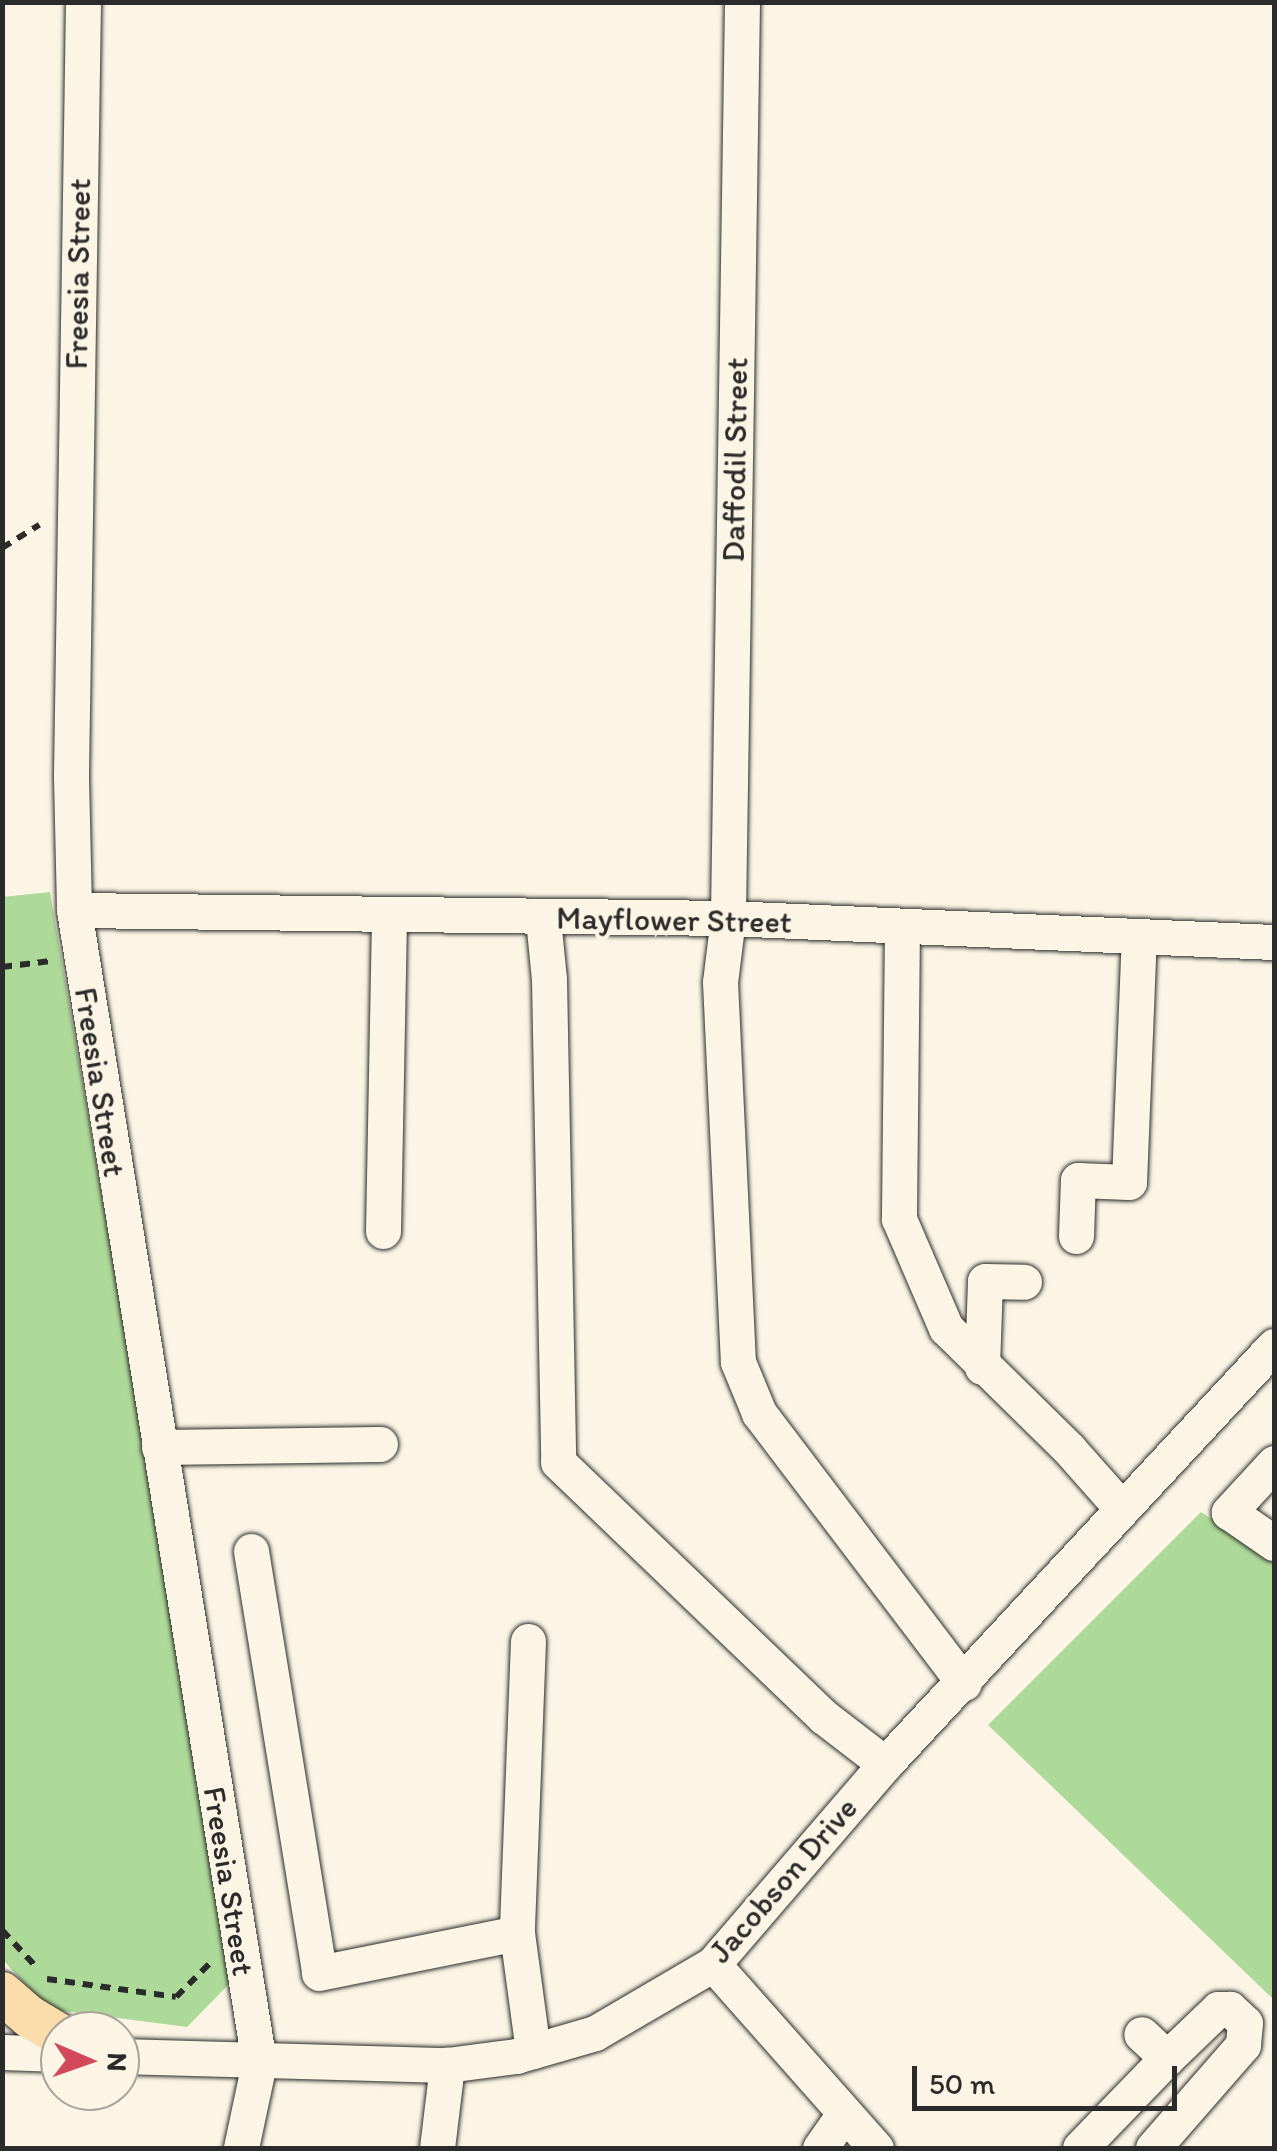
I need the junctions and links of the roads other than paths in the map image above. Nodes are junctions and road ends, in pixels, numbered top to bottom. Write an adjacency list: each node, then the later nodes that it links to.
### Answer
1 (82, 2): 3 (street, Freesia Street)
2 (742, 2): 5 (street, Daffodil Street)
3 (74, 910): 4 (street, Mayflower Street); 16 (street, Freesia Street)
4 (389, 916): 6 (street, Mayflower Street); 10 (street)
5 (728, 918): 6 (street, Mayflower Street); 7 (street, Mayflower Street); 22 (street, Daffodil Street)
6 (543, 919): 23 (street)
7 (902, 926): 8 (street, Mayflower Street); 14 (street)
8 (1138, 936): 9 (street, Mayflower Street); 11 (street)
9 (1274, 942)
10 (383, 1231)
11 (1076, 1236)
12 (1024, 1282): 14 (street)
13 (1274, 1346): 18 (street, Jacobson Drive)
14 (982, 1366): 18 (street)
15 (380, 1444): 16 (street)
16 (158, 1446): 34 (street, Freesia Street)
17 (1274, 1463): 19 (street)
18 (1122, 1509): 22 (street, Jacobson Drive)
19 (1274, 1542)
20 (251, 1551): 24 (street)
21 (528, 1641): 24 (street)
22 (964, 1683): 23 (street, Jacobson Drive)
23 (885, 1764): 25 (street, Jacobson Drive)
24 (517, 1932): 29 (street)
25 (714, 1964): 29 (street, Jacobson Drive); 36 (street)
26 (2, 1992): 27 (main road)
27 (40, 2020)
28 (1141, 2034): 33 (street)
29 (533, 2051): 35 (street, Jacobson Drive)
30 (2, 2052): 31 (street)
31 (40, 2053)
32 (140, 2057): 34 (street, Jacobson Drive)
33 (1167, 2058): 41 (street); 42 (street)
34 (259, 2063): 35 (street, Jacobson Drive); 37 (street, Freesia Street)
35 (447, 2065): 38 (street)
36 (844, 2114): 39 (street); 40 (street)
37 (241, 2148)
38 (437, 2148)
39 (820, 2148)
40 (876, 2148)
41 (1080, 2148)
42 (1153, 2148)

